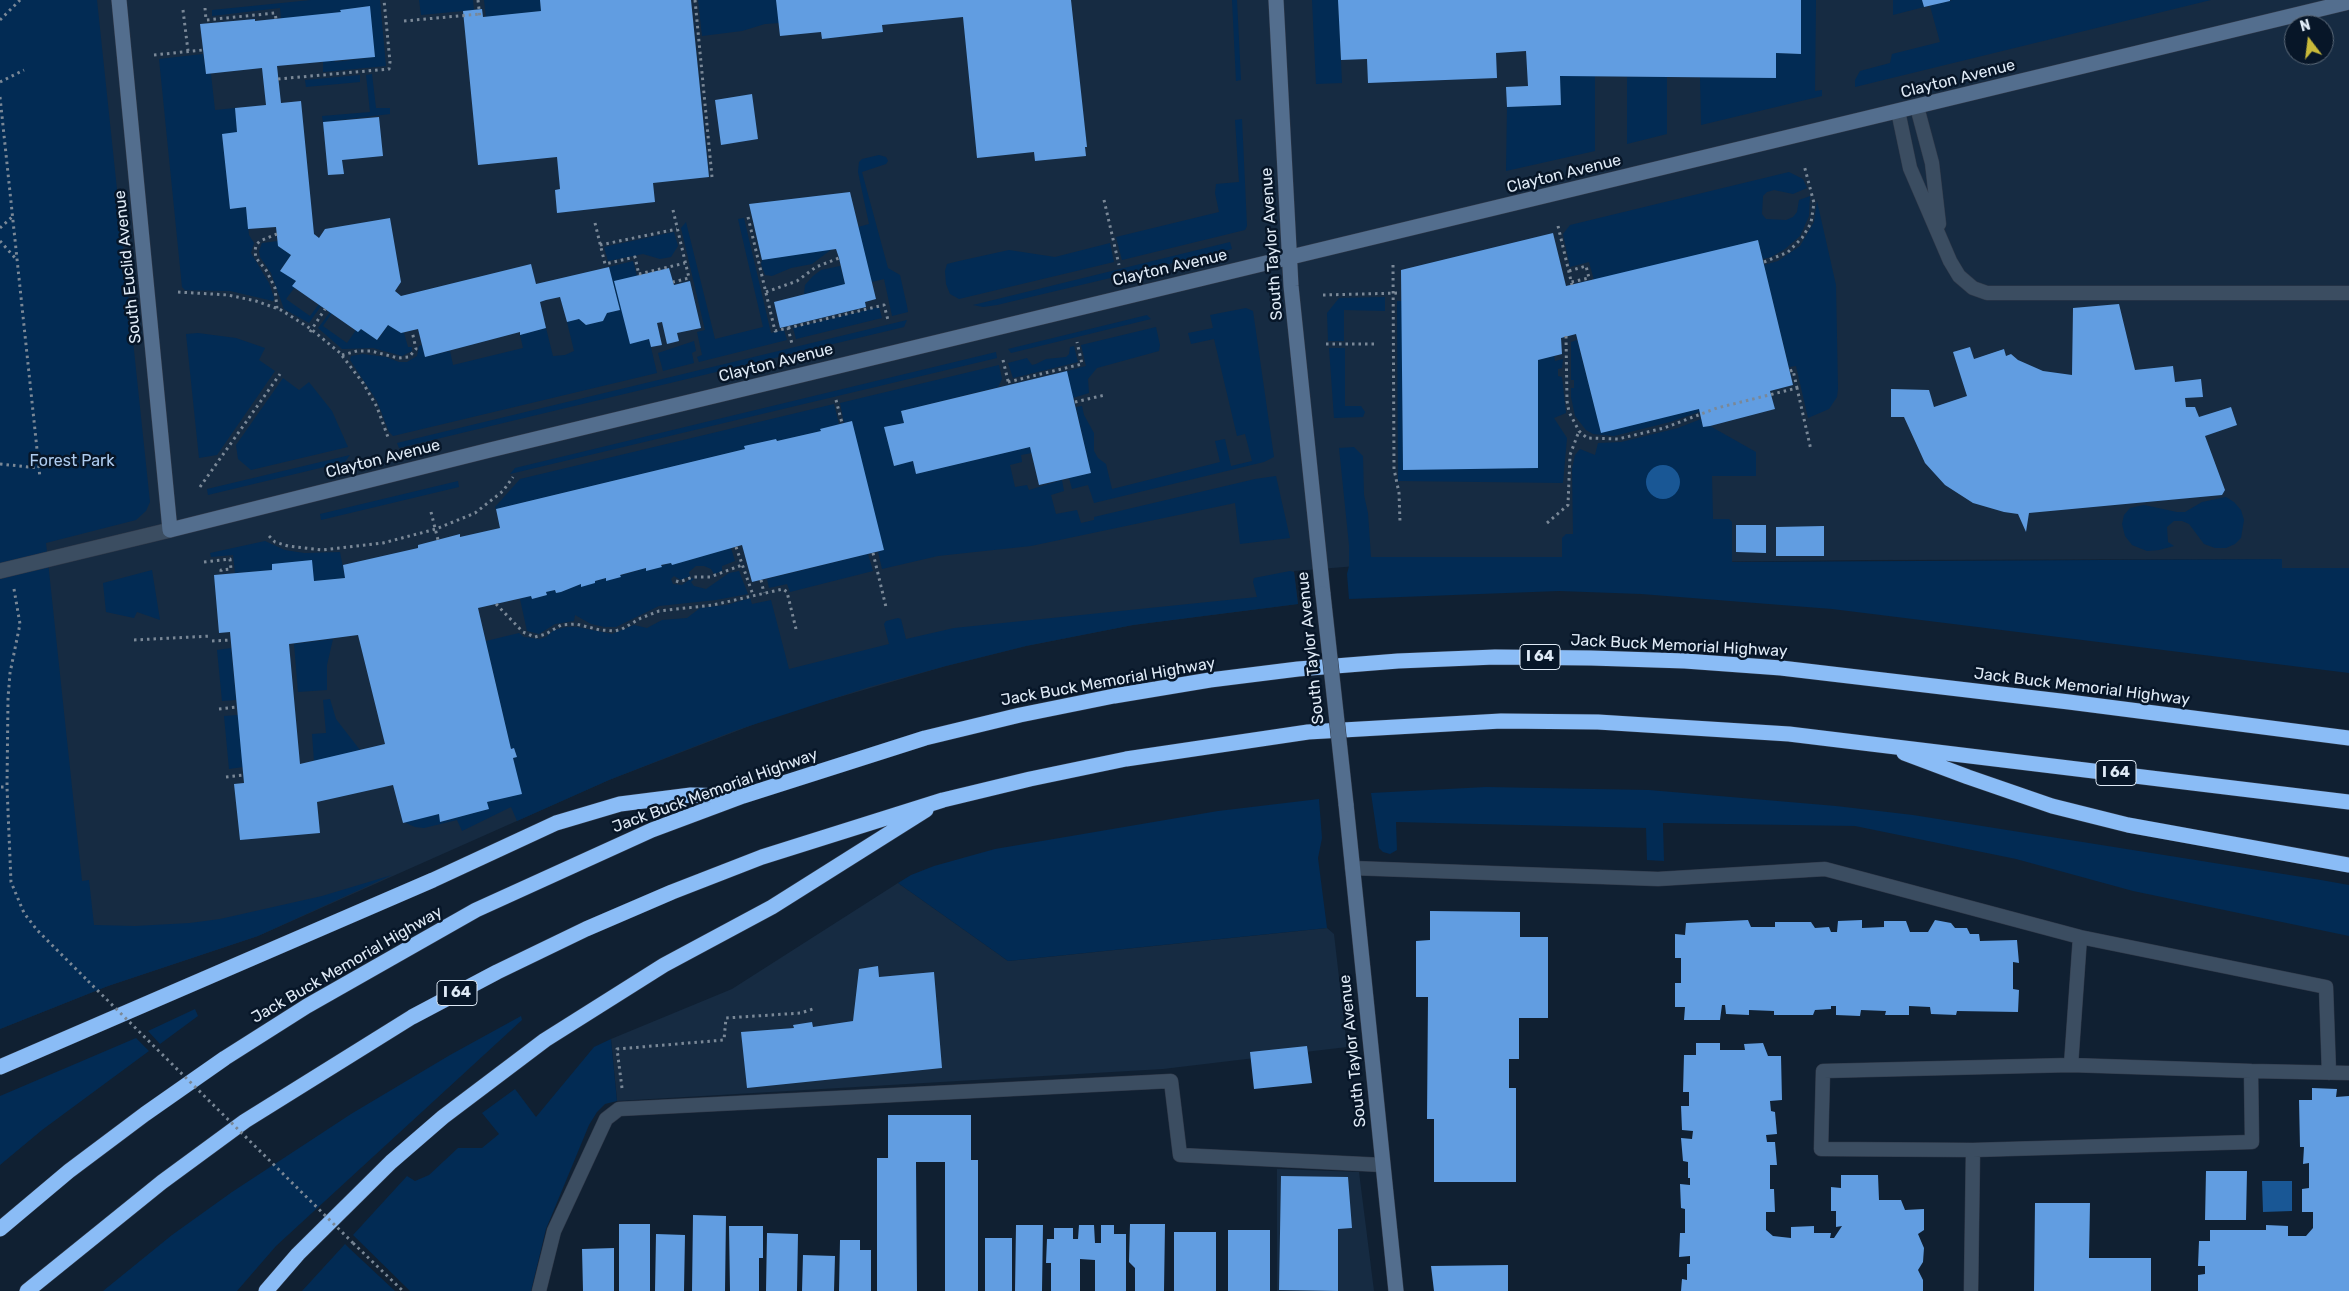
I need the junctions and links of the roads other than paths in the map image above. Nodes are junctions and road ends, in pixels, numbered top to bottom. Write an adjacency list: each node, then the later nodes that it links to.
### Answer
1 (119, 0): 9 (street, South Euclid Avenue)
2 (1276, 0): 7 (street, South Taylor Avenue)
3 (2349, 2): 4 (street, Clayton Avenue)
4 (1917, 107): 5 (street, Clayton Avenue); 6 (lane)
5 (1898, 111): 6 (lane); 7 (street, Clayton Avenue)
6 (1941, 237): 8 (lane)
7 (1289, 258): 9 (street, Clayton Avenue); 17 (street, South Taylor Avenue, bridge)
8 (2349, 292)
9 (170, 530): 10 (street, Clayton Avenue)
10 (0, 572)
11 (2349, 738): 13 (highway, Jack Buck Memorial Highway / I 64)
12 (1884, 745): 14 (highway, I 64); 15 (highway, I 64); 16 (highway)
13 (743, 796): 20 (highway); 26 (highway, Jack Buck Memorial Highway / I 64)
14 (942, 800): 27 (highway, I 64); 28 (highway)
15 (2349, 802)
16 (2349, 864)
17 (1352, 868): 18 (lane); 25 (street, South Taylor Avenue)
18 (2080, 937): 19 (lane); 22 (lane)
19 (2071, 1065): 21 (lane); 24 (lane)
20 (0, 1067)
21 (2251, 1071): 22 (lane); 24 (lane)
22 (2329, 1073): 23 (lane)
23 (2349, 1073)
24 (1973, 1150): 31 (lane)
25 (1383, 1165): 29 (lane); 30 (street, South Taylor Avenue)
26 (0, 1229)
27 (28, 1291)
28 (266, 1291)
29 (539, 1291)
30 (1396, 1291)
31 (1971, 1291)

